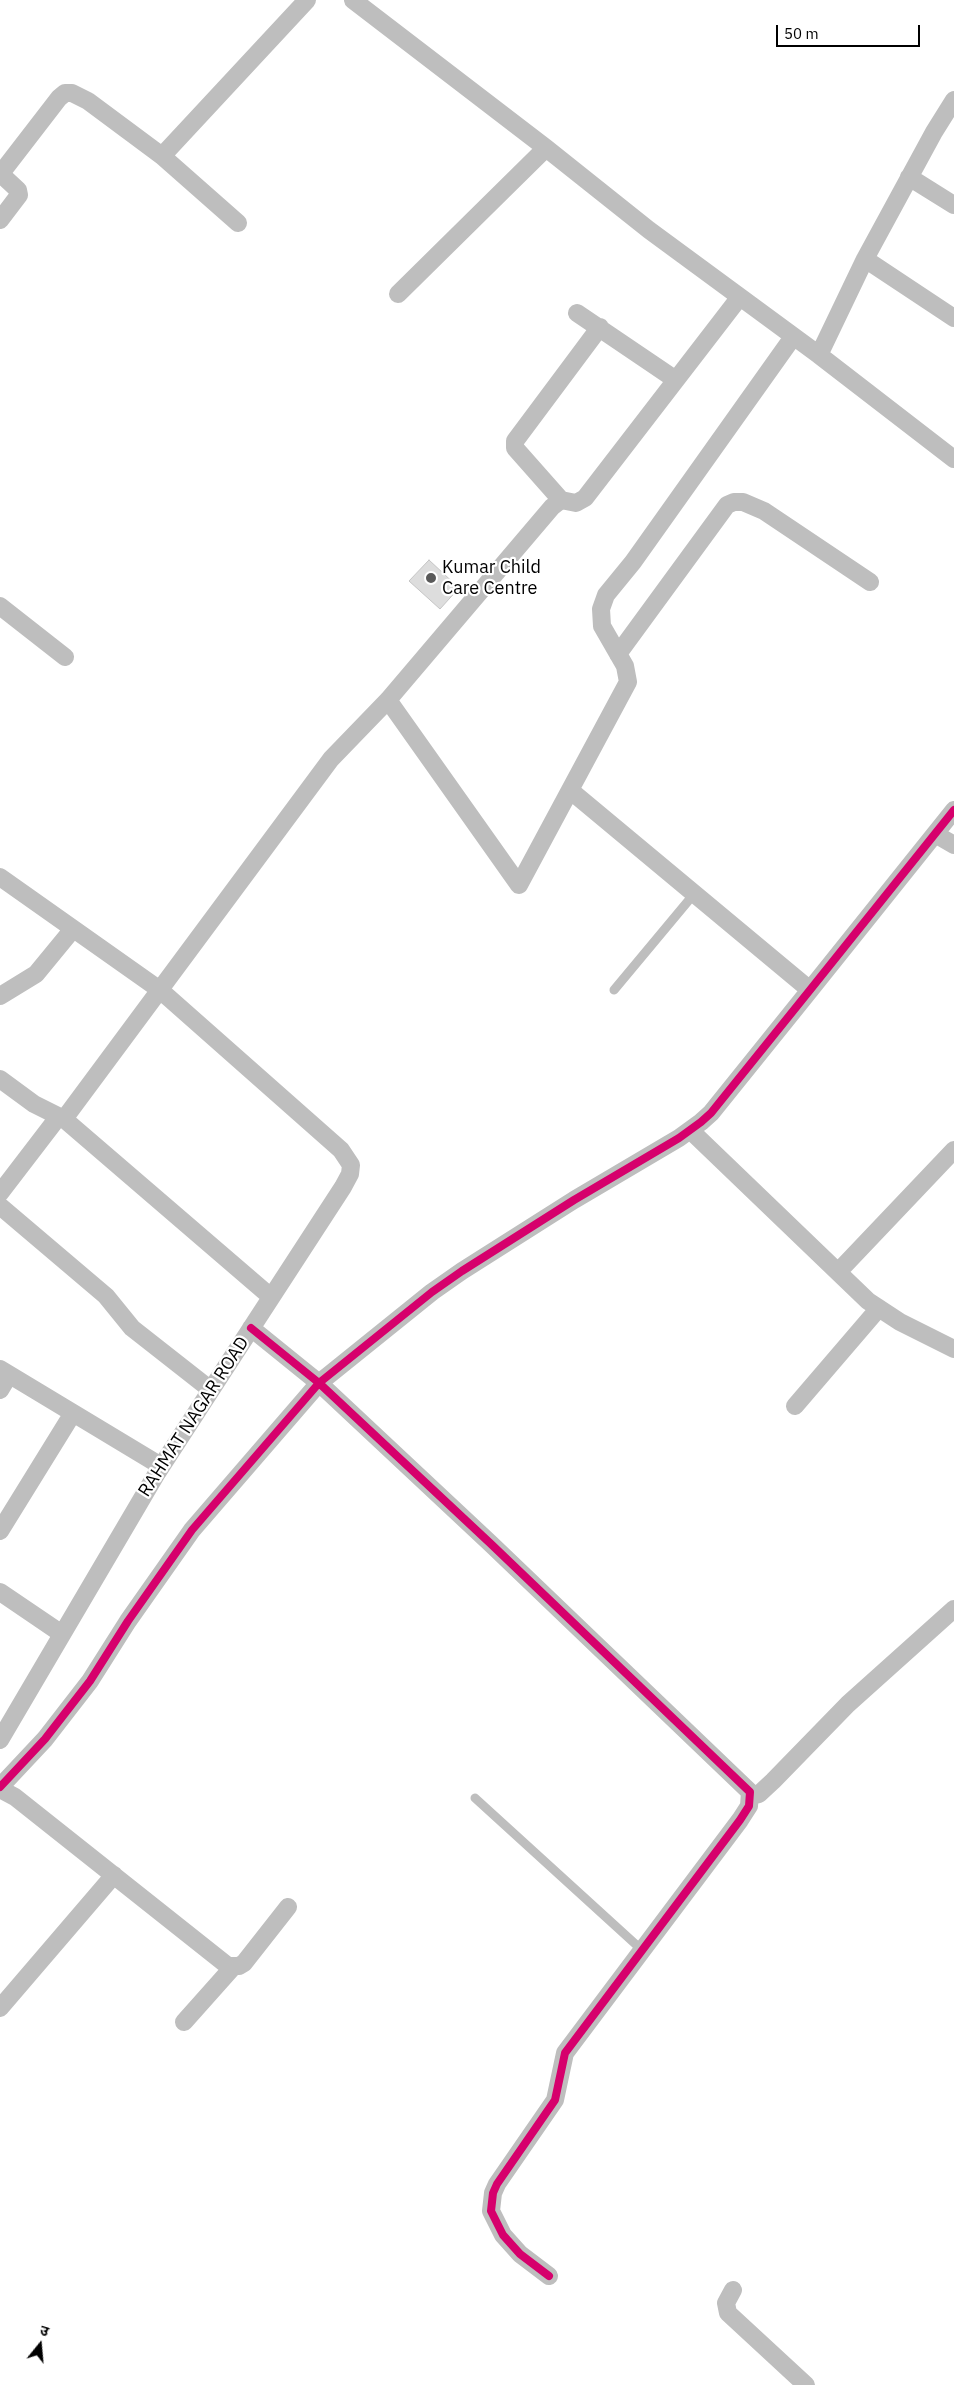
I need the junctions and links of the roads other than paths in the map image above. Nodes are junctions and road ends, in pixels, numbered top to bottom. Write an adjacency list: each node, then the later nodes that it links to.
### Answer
1 (353, 0): 4 (street)
2 (304, 1): 5 (street)
3 (954, 100): 6 (street)
4 (546, 148): 11 (street); 12 (street)
5 (162, 156): 8 (street); 9 (street)
6 (909, 177): 7 (street); 10 (street)
7 (954, 205)
8 (0, 220)
9 (238, 223)
10 (865, 259): 14 (street); 17 (street)
11 (398, 294)
12 (739, 298): 16 (street); 18 (street)
13 (578, 313): 15 (street)
14 (954, 318)
15 (600, 327): 18 (street); 20 (street)
16 (793, 337): 17 (street); 23 (street)
17 (819, 355): 19 (street)
18 (676, 380): 20 (street)
19 (954, 459)
20 (561, 500): 25 (street)
21 (870, 582): 23 (street)
22 (0, 606): 24 (street)
23 (618, 654): 26 (street)
24 (64, 657)
25 (388, 700): 26 (street); 33 (street)
26 (571, 791): 31 (street)
27 (954, 810): 28 (street)
28 (935, 834): 29 (street); 35 (street)
29 (954, 845)
30 (0, 877): 32 (street)
31 (694, 894): 34 (lane); 35 (street)
32 (73, 929): 33 (street); 36 (street)
33 (160, 990): 38 (street); 44 (street, RAHMAT NAGAR ROAD)
34 (614, 990)
35 (810, 990): 39 (street)
36 (0, 996)
37 (0, 1079): 38 (street)
38 (62, 1117): 41 (street); 44 (street)
39 (690, 1130): 43 (street); 49 (street)
40 (954, 1150): 43 (street)
41 (0, 1193)
42 (0, 1206): 50 (street)
43 (838, 1272): 45 (street)
44 (271, 1297): 46 (street, RAHMAT NAGAR ROAD)
45 (878, 1308): 47 (street); 51 (street)
46 (251, 1328): 49 (street); 50 (street, RAHMAT NAGAR ROAD)
47 (954, 1349)
48 (3, 1378): 52 (street)
49 (319, 1384): 59 (street); 60 (street)
50 (211, 1390): 53 (street, RAHMAT NAGAR ROAD)
51 (794, 1406)
52 (73, 1413): 53 (street); 54 (street)
53 (162, 1466): 57 (street, RAHMAT NAGAR ROAD)
54 (0, 1531)
55 (0, 1592): 57 (street)
56 (954, 1608): 60 (street)
57 (62, 1634): 58 (street, RAHMAT NAGAR ROAD)
58 (0, 1740)
59 (0, 1788): 62 (street)
60 (751, 1796): 64 (street)
61 (475, 1798): 64 (lane)
62 (114, 1875): 65 (street); 66 (street)
63 (288, 1907): 65 (street)
64 (643, 1951): 68 (street)
65 (233, 1967): 67 (street)
66 (0, 2008)
67 (184, 2022)
68 (549, 2276)
69 (733, 2290): 70 (street)
70 (806, 2385)

